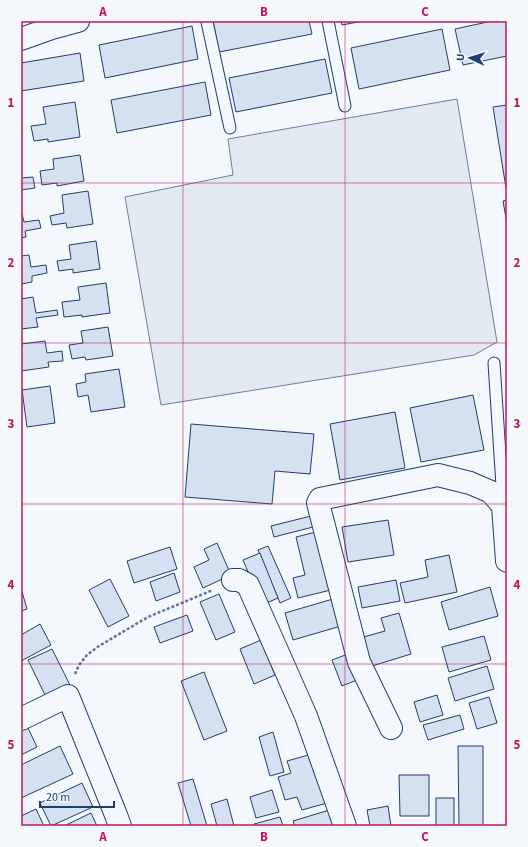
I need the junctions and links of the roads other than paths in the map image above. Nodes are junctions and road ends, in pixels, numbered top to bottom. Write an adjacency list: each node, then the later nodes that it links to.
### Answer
1 (78, 21): 4 (street)
2 (328, 21): 6 (lane)
3 (207, 22): 7 (lane)
4 (52, 24): 5 (street)
5 (21, 39)
6 (346, 106)
7 (230, 128)
8 (494, 363): 9 (lane)
9 (505, 506): 10 (street); 13 (street)
10 (507, 561)
11 (233, 580): 15 (street)
12 (21, 719): 14 (street)
13 (390, 728)
14 (120, 826)
15 (345, 826)

